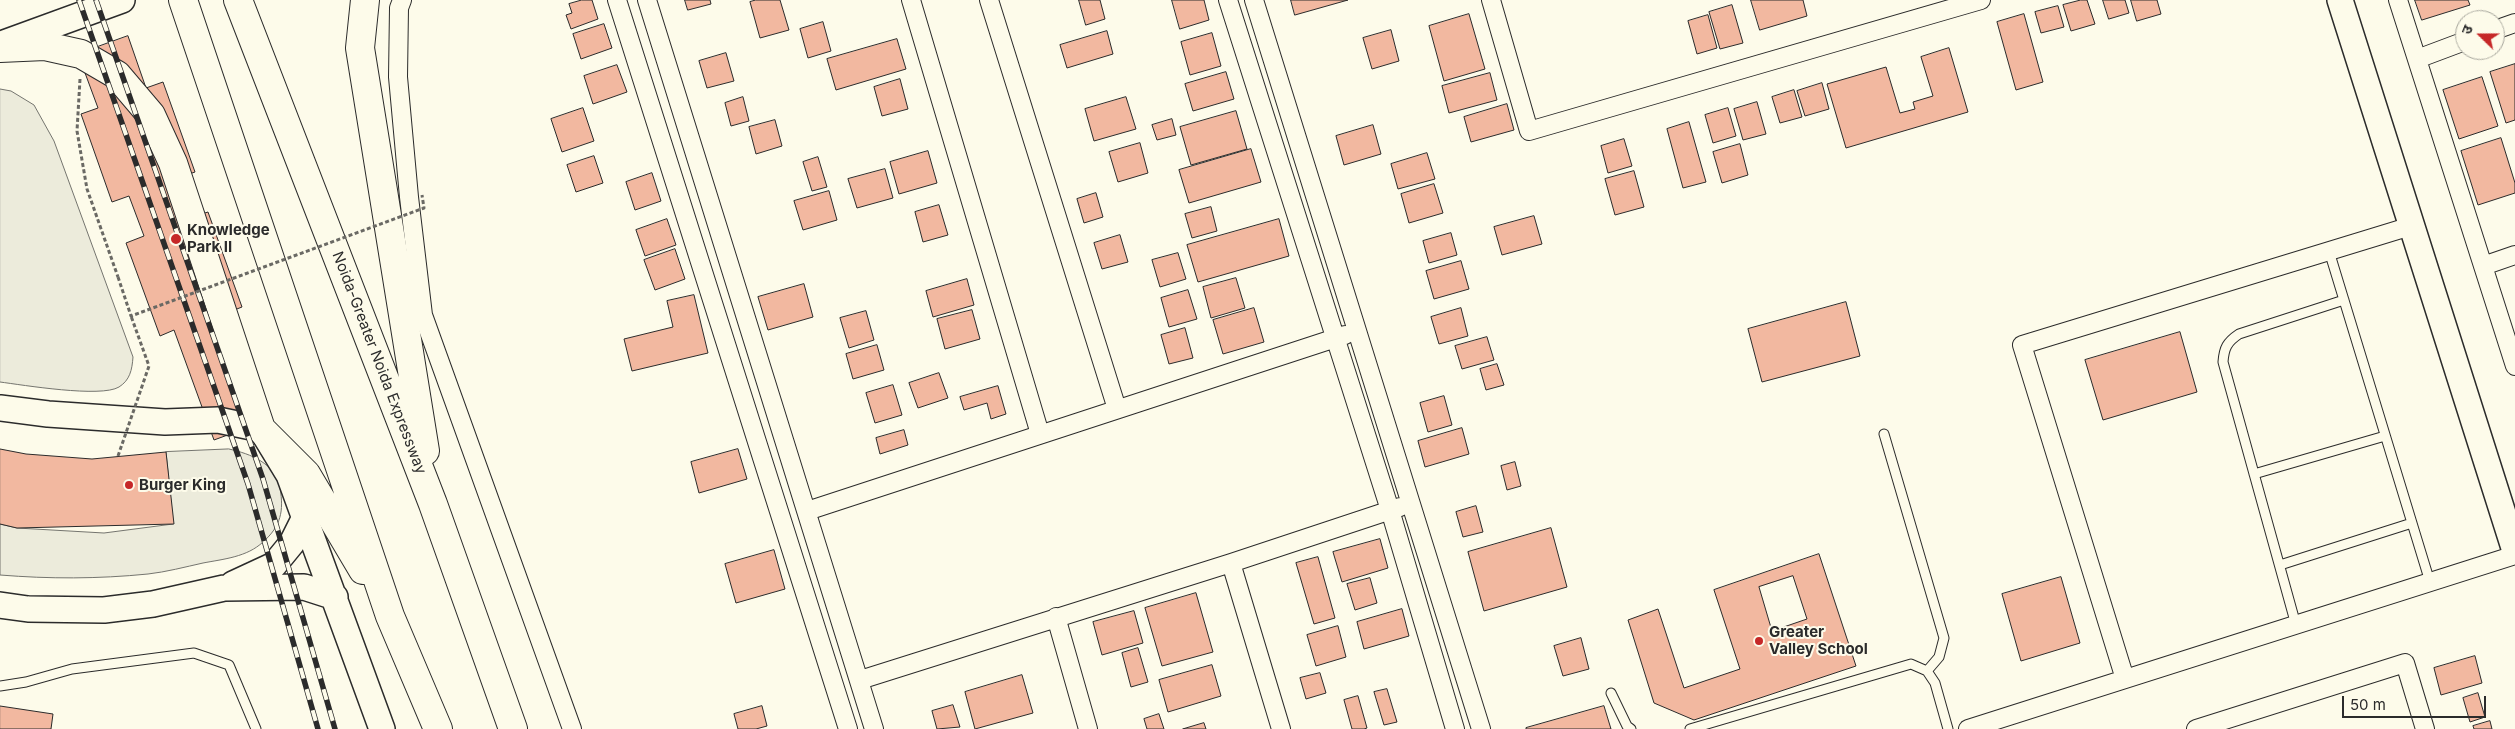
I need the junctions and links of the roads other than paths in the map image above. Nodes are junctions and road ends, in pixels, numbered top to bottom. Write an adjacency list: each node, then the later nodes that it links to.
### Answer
1 (122, 0): 16 (street)
2 (238, 0): 36 (highway, Noida-Greater Noida Expressway)
3 (365, 0): 36 (highway)
4 (402, 0): 60 (street)
5 (617, 0): 61 (street)
6 (647, 0): 38 (street)
7 (911, 0): 31 (street)
8 (989, 0): 29 (street)
9 (1228, 0): 26 (street)
10 (1254, 0): 25 (street)
11 (1491, 0): 12 (street)
12 (1981, 0)
13 (2340, 0): 20 (street)
14 (2398, 0): 19 (street)
15 (186, 8): 48 (highway)
16 (0, 44)
17 (2455, 45): 19 (street)
18 (0, 48): 30 (highway)
19 (2416, 59): 23 (street)
20 (2411, 226): 21 (street); 41 (street)
21 (2328, 251): 24 (lane); 52 (street)
22 (2515, 255): 23 (street)
23 (2483, 266): 27 (street)
24 (2344, 300): 33 (lane); 34 (lane)
25 (1357, 331): 26 (street); 35 (street)
26 (1335, 338): 29 (street); 37 (street)
27 (2515, 366)
28 (0, 408): 30 (street)
29 (1117, 409): 31 (street)
30 (261, 429): 39 (street); 48 (highway)
31 (1040, 434): 38 (street)
32 (1884, 434): 51 (lane)
33 (2385, 436): 34 (lane); 40 (lane)
34 (2254, 474): 43 (lane)
35 (1411, 503): 37 (street); 66 (street)
36 (433, 504): 59 (highway, Noida-Greater Noida Expressway)
37 (1390, 510): 42 (street); 65 (street)
38 (807, 511): 53 (street)
39 (305, 517): 45 (street); 46 (street)
40 (2412, 523): 43 (lane); 44 (lane)
41 (2515, 553): 44 (street)
42 (1231, 563): 49 (street); 64 (street)
43 (2280, 566): 50 (lane)
44 (2430, 582): 50 (street)
45 (224, 588): 46 (street); 47 (street)
46 (335, 597): 57 (street)
47 (0, 605)
48 (390, 616): 58 (highway)
49 (1056, 617): 53 (street); 63 (street)
50 (2296, 625): 52 (street)
51 (1927, 671): 68 (lane); 69 (lane)
52 (2125, 679): 70 (street)
53 (860, 680): 62 (street)
54 (0, 686): 56 (lane)
55 (1611, 693): 67 (lane)
56 (256, 729)
57 (382, 729)
58 (438, 729)
59 (513, 729)
60 (572, 729)
61 (848, 729)
62 (874, 729)
63 (1088, 729)
64 (1281, 729)
65 (1455, 729)
66 (1481, 729)
67 (1631, 729)
68 (1690, 729)
69 (1948, 729)
70 (1968, 729)
71 (2196, 729): 72 (street)
72 (2425, 729)

